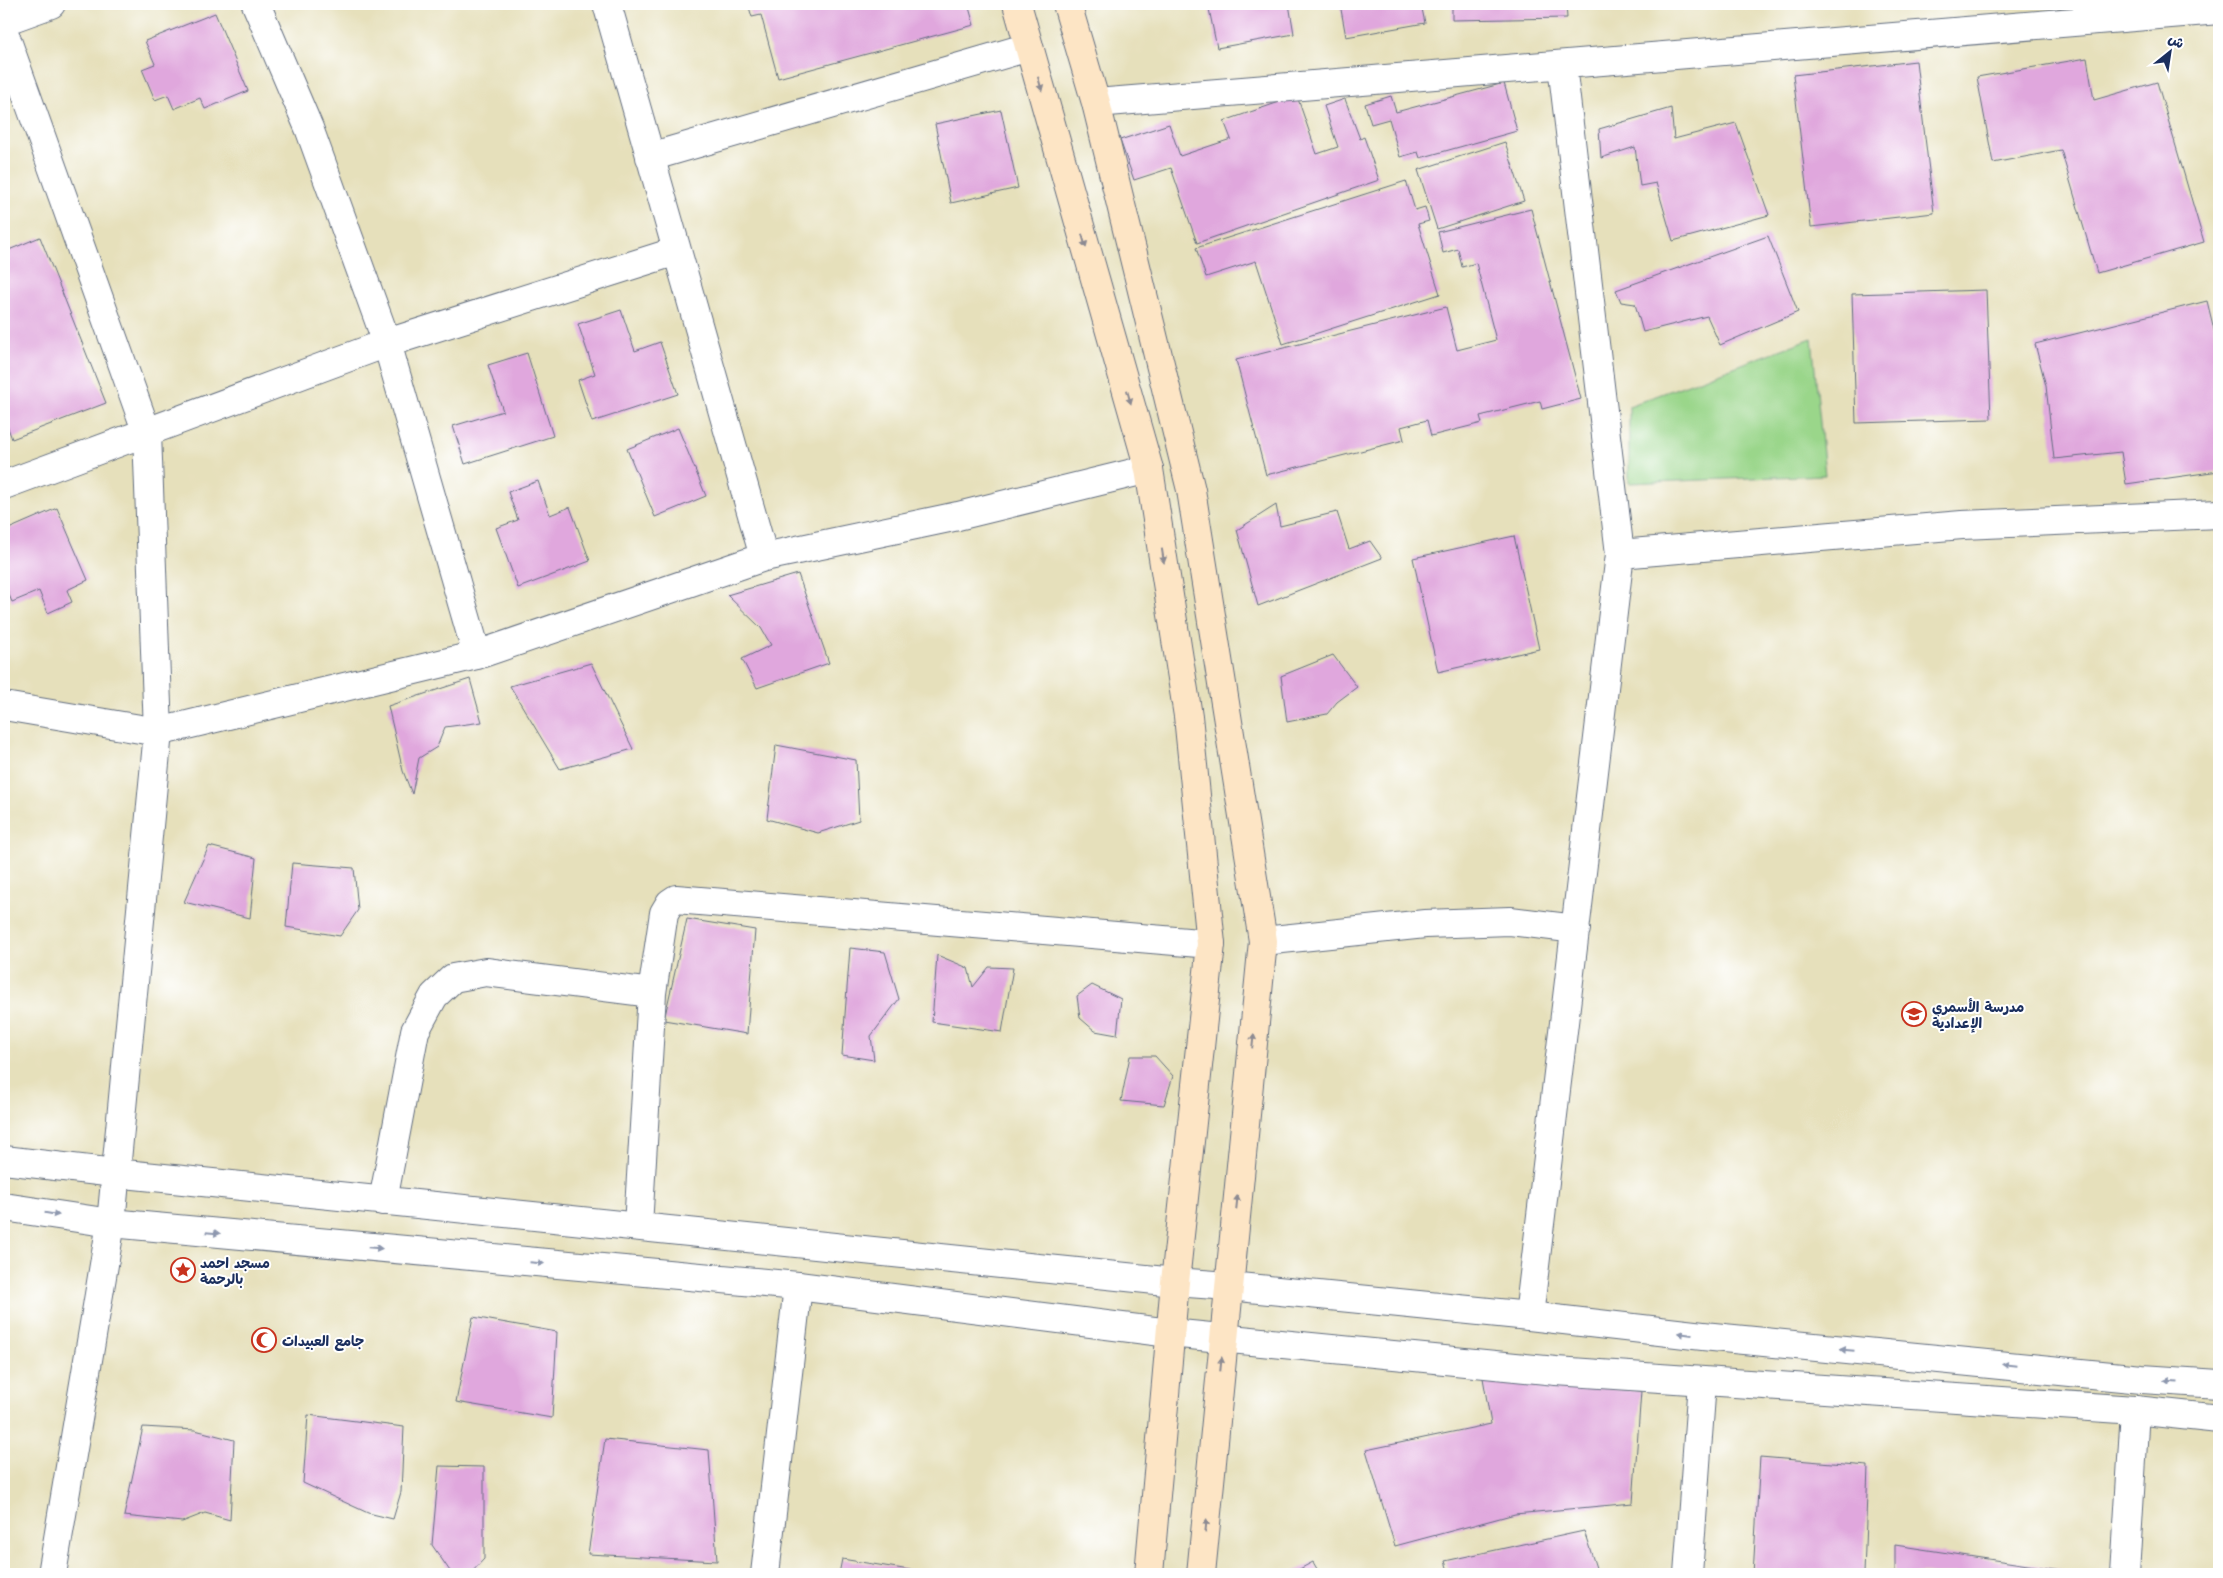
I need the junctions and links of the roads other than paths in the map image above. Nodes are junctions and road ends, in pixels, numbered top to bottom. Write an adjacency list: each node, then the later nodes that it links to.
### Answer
1 (51, 4): 7 (street)
2 (256, 4): 14 (street)
3 (607, 4): 12 (street)
4 (1017, 4): 9 (main road)
5 (1068, 4): 11 (main road)
6 (2219, 10): 10 (street)
7 (4, 21)
8 (4, 32): 15 (street)
9 (1029, 47): 12 (street); 16 (main road, one-way to 16)
10 (1562, 65): 11 (street); 19 (street)
11 (1096, 103): 25 (main road)
12 (650, 156): 13 (street)
13 (677, 251): 14 (street); 20 (street)
14 (387, 343): 15 (street); 21 (street)
15 (147, 433): 17 (street); 23 (street)
16 (1149, 469): 20 (street); 26 (main road, one-way to 26)
17 (4, 485)
18 (2219, 514): 19 (street)
19 (1620, 554): 24 (street)
20 (764, 557): 21 (street)
21 (477, 655): 23 (street)
22 (4, 706): 23 (street)
23 (158, 732): 29 (street)
24 (1576, 929): 25 (street); 37 (street)
25 (1263, 941): 36 (main road, one-way to 25)
26 (1211, 944): 27 (street); 34 (main road)
27 (652, 993): 30 (street); 33 (street)
28 (4, 1160): 29 (street)
29 (115, 1173): 30 (street); 32 (street)
30 (383, 1201): 33 (street)
31 (4, 1206): 32 (street, one-way to 32)
32 (111, 1223): 35 (street, one-way to 35); 44 (street)
33 (638, 1226): 34 (street)
34 (1175, 1282): 36 (street); 38 (main road)
35 (798, 1286): 38 (street); 45 (street)
36 (1229, 1286): 37 (street); 39 (main road)
37 (1529, 1316): 41 (street, one-way to 37)
38 (1170, 1333): 39 (street); 46 (main road)
39 (1224, 1338): 40 (street); 47 (main road, one-way to 39)
40 (1702, 1382): 42 (street); 48 (street)
41 (2219, 1384)
42 (2135, 1410): 43 (street); 49 (street)
43 (2219, 1419)
44 (52, 1574)
45 (765, 1574)
46 (1150, 1574)
47 (1201, 1574)
48 (1688, 1574)
49 (2125, 1574)

